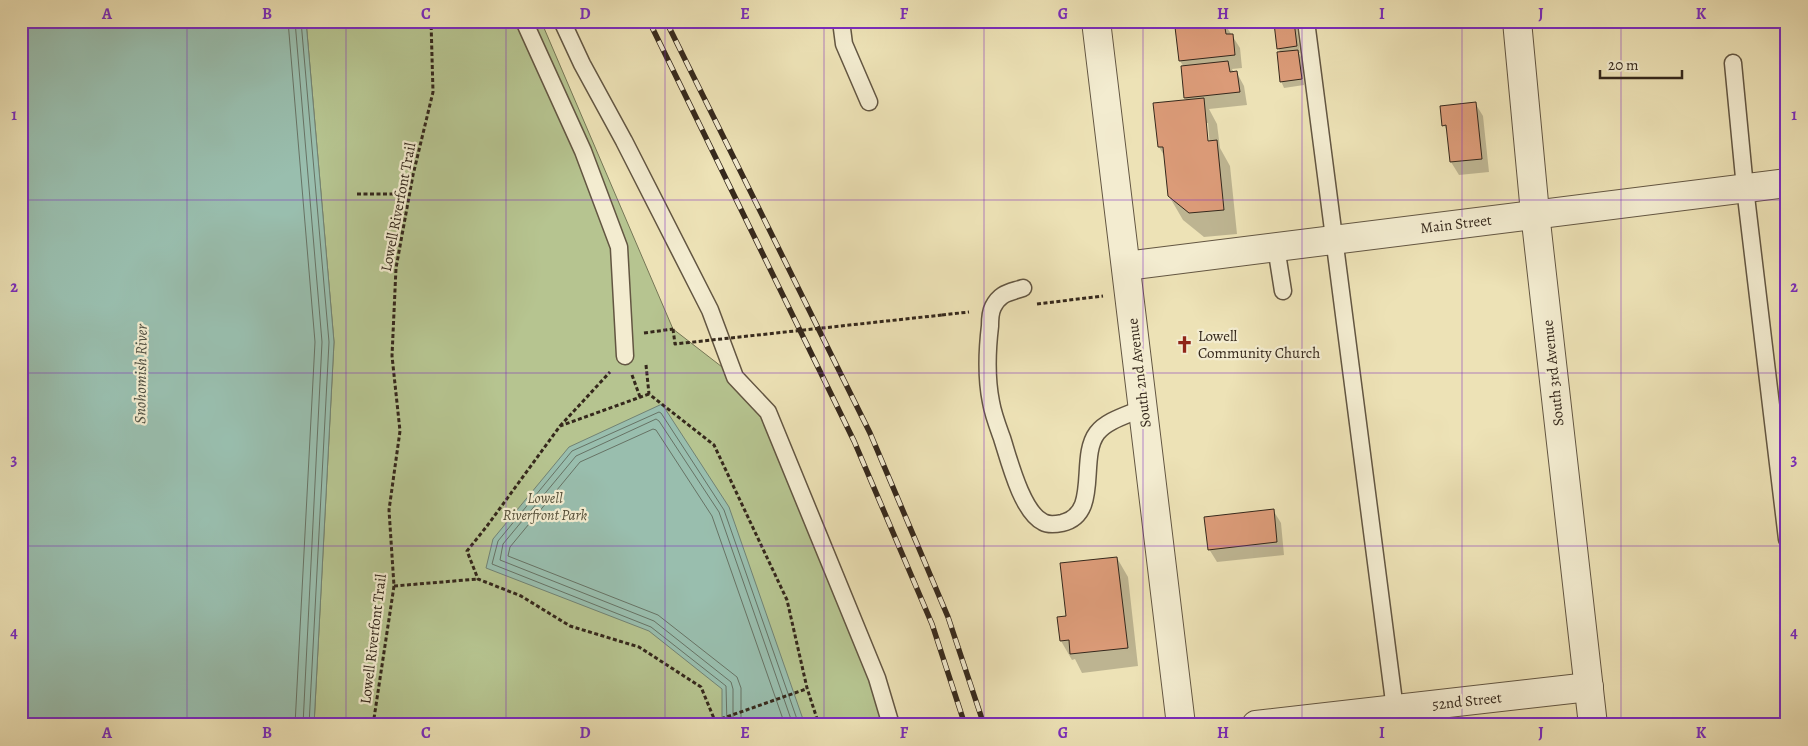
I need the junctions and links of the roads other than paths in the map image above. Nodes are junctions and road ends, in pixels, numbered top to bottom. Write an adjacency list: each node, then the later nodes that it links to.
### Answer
1 (524, 21): 17 (lane)
2 (562, 21): 23 (lane)
3 (841, 21): 8 (lane)
4 (1096, 21): 14 (street, South 2nd Avenue)
5 (1306, 21): 12 (lane)
6 (1517, 21): 11 (street, South 3rd Avenue)
7 (1733, 63): 10 (lane)
8 (869, 102)
9 (1787, 183): 10 (street, Main Street)
10 (1745, 188): 11 (street, Main Street); 19 (lane)
11 (1535, 213): 12 (street, Main Street); 20 (street, South 3rd Avenue)
12 (1334, 240): 13 (street, Main Street); 21 (lane)
13 (1276, 247): 14 (street, Main Street); 16 (lane)
14 (1126, 266): 18 (street, South 2nd Avenue)
15 (1023, 288): 18 (lane)
16 (1283, 291)
17 (625, 356)
18 (1143, 408): 24 (street, South 2nd Avenue)
19 (1787, 539)
20 (1589, 687): 21 (street, 52nd Street); 26 (street, South 3rd Avenue)
21 (1396, 717): 22 (street, 52nd Street)
22 (1336, 720): 25 (street, 52nd Street)
23 (892, 725)
24 (1181, 725)
25 (1256, 725)
26 (1593, 725)

